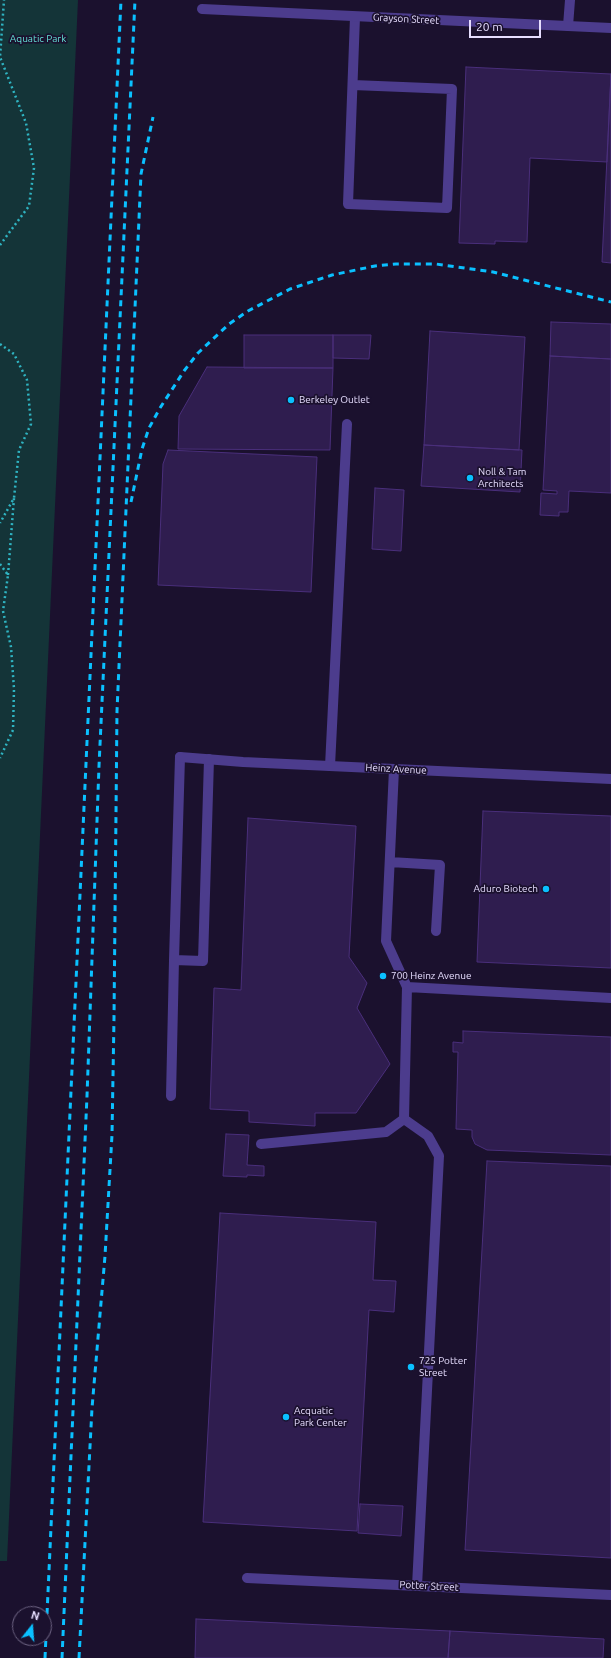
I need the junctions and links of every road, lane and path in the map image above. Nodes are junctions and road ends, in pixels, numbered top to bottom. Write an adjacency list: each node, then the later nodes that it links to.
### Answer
1 (4, 0): 8 (path)
2 (570, 0): 5 (street)
3 (202, 9): 4 (street, Grayson Street)
4 (355, 17): 5 (street, Grayson Street); 7 (street)
5 (568, 26): 6 (street, Grayson Street)
6 (611, 28)
7 (353, 85): 7 (street)
8 (0, 245)
9 (0, 344): 11 (path)
10 (347, 424): 17 (street)
11 (14, 498): 12 (path); 14 (path)
12 (0, 523)
13 (0, 564): 14 (path)
14 (8, 575): 15 (path)
15 (0, 758)
16 (208, 759): 17 (street, Heinz Avenue); 22 (street); 22 (street, Heinz Avenue)
17 (330, 766): 18 (street, Heinz Avenue)
18 (394, 769): 19 (street, Heinz Avenue); 20 (street)
19 (611, 779)
20 (390, 862): 21 (street); 23 (street)
21 (436, 931)
22 (174, 960): 25 (street)
23 (407, 987): 24 (street); 26 (street)
24 (611, 998)
25 (171, 1096)
26 (404, 1119): 27 (street); 29 (street)
27 (261, 1144)
28 (247, 1578): 29 (street, Potter Street)
29 (417, 1586): 30 (street, Potter Street)
30 (611, 1595)

